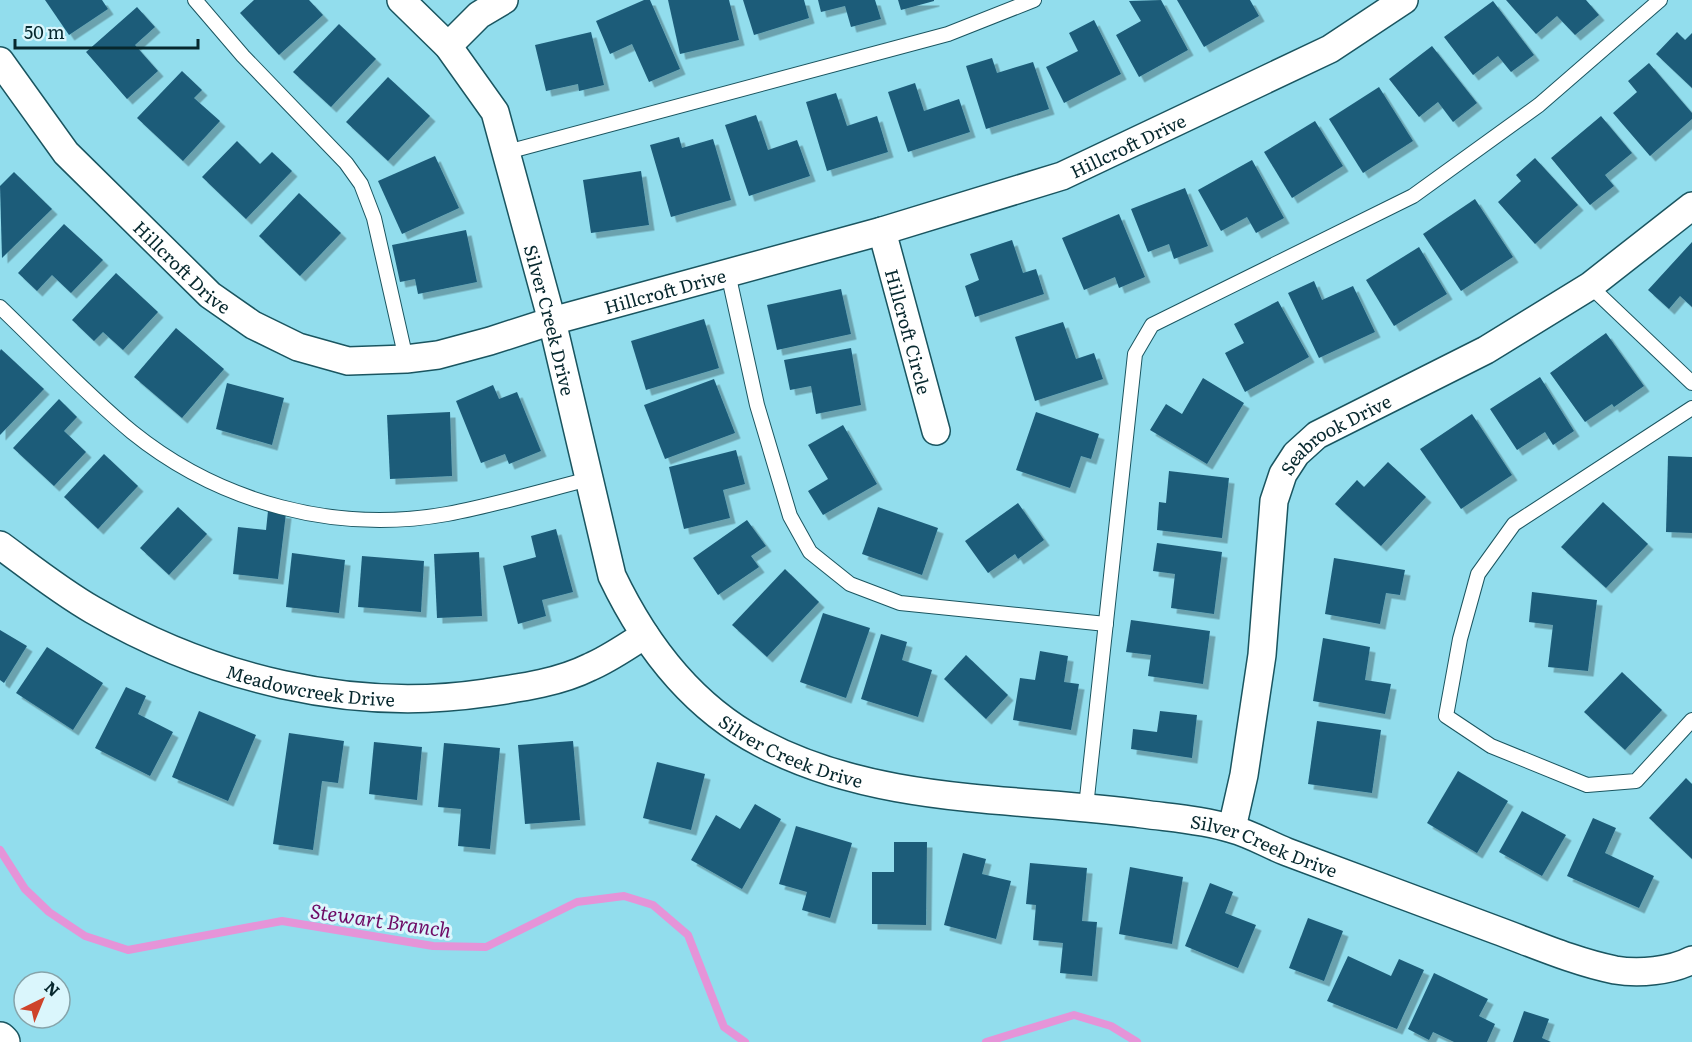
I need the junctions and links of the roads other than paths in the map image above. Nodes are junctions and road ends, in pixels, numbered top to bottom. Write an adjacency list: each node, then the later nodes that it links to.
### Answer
1 (195, 0): 16 (lane)
2 (401, 0): 7 (street, Silver Creek Drive)
3 (504, 0): 7 (street)
4 (1034, 0): 9 (lane)
5 (1404, 0): 11 (street, Hillcroft Drive)
6 (1660, 0): 22 (lane)
7 (448, 46): 9 (street, Silver Creek Drive)
8 (0, 61): 16 (street, Hillcroft Drive)
9 (507, 152): 15 (street, Silver Creek Drive)
10 (1692, 206): 13 (street, Seabrook Drive)
11 (882, 231): 12 (street, Hillcroft Drive); 19 (street, Hillcroft Circle)
12 (728, 273): 15 (street, Hillcroft Drive); 22 (lane)
13 (1590, 286): 17 (lane); 26 (street, Seabrook Drive)
14 (0, 308): 20 (lane)
15 (552, 321): 16 (street, Hillcroft Drive); 20 (street, Silver Creek Drive)
16 (406, 359)
17 (1692, 383)
18 (1692, 408): 24 (lane)
19 (936, 431)
20 (589, 479): 23 (street, Silver Creek Drive)
21 (0, 545): 23 (street, Meadowcreek Drive)
22 (1106, 624): 25 (lane)
23 (645, 635): 25 (street, Silver Creek Drive)
24 (1692, 720)
25 (1086, 807): 26 (street, Silver Creek Drive)
26 (1232, 828): 27 (street, Silver Creek Drive)
27 (1692, 960)
28 (0, 1039): 29 (main road)
29 (3, 1042)

